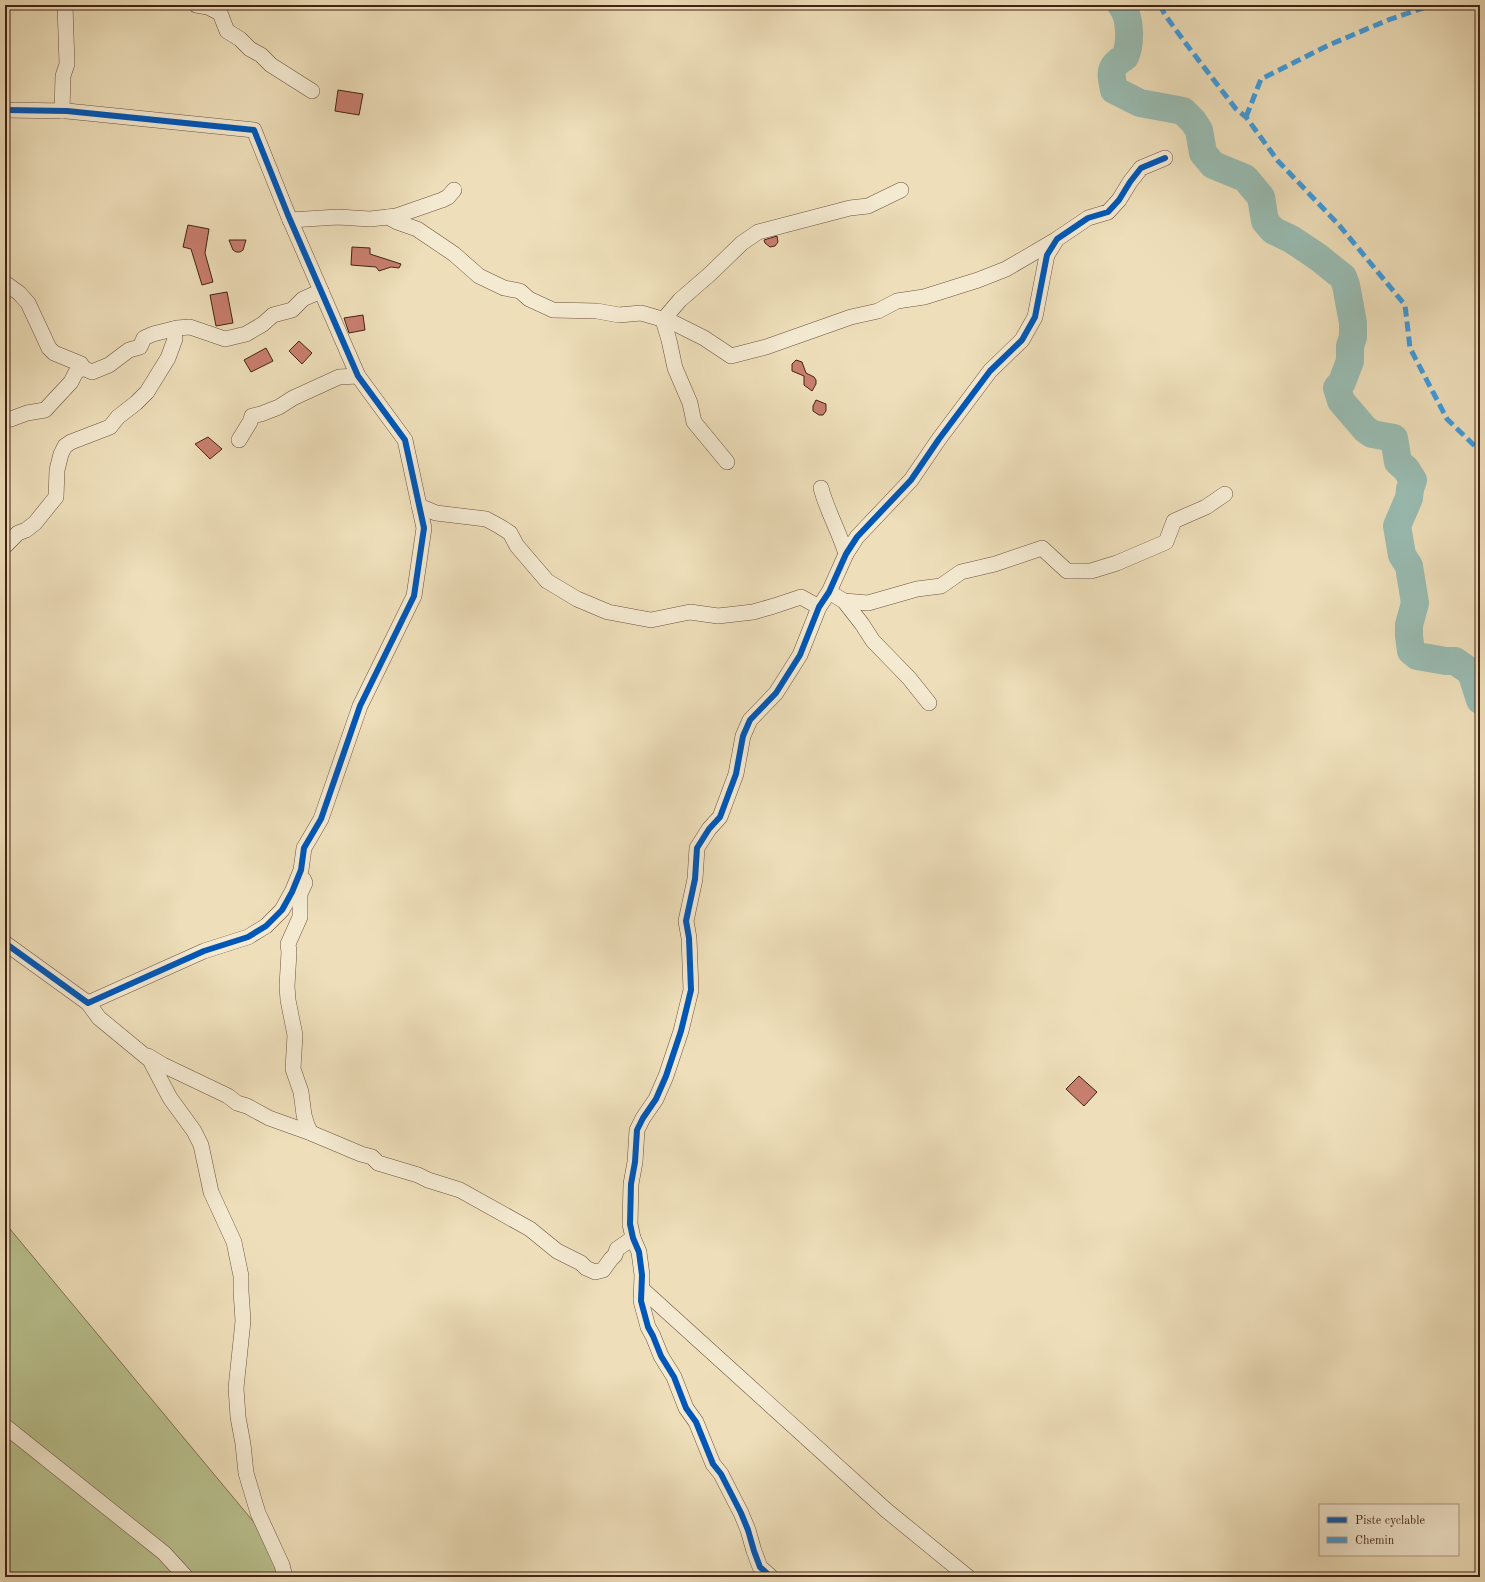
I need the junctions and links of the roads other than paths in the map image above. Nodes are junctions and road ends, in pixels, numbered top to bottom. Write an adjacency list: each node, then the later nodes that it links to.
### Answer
1 (65, 5): 5 (street)
2 (196, 5): 3 (street)
3 (312, 91)
4 (5, 110): 5 (street)
5 (62, 110): 10 (street)
6 (1165, 158): 11 (street)
7 (454, 190): 9 (street)
8 (901, 190): 14 (street)
9 (388, 217): 10 (street); 14 (street)
10 (290, 220): 13 (street)
11 (1057, 239): 14 (street); 25 (street)
12 (5, 282): 16 (street)
13 (321, 291): 15 (street); 17 (street)
14 (663, 320): 20 (street)
15 (173, 329): 16 (street); 24 (street)
16 (84, 368): 18 (street)
17 (358, 376): 19 (street); 23 (street)
18 (5, 420)
19 (239, 440)
20 (727, 462)
21 (821, 488): 25 (street)
22 (1225, 494): 27 (street)
23 (419, 506): 28 (street); 30 (street)
24 (5, 546)
25 (846, 554): 26 (street)
26 (829, 592): 27 (street); 28 (street)
27 (844, 601): 29 (street)
28 (819, 607): 35 (street)
29 (929, 703)
30 (301, 870): 32 (street); 34 (street)
31 (5, 943): 32 (street)
32 (88, 1004): 33 (street)
33 (144, 1054): 34 (street); 39 (street)
34 (311, 1133): 35 (street)
35 (633, 1238): 36 (street)
36 (642, 1289): 40 (street); 41 (street)
37 (5, 1426): 38 (street)
38 (186, 1577)
39 (285, 1577)
40 (771, 1577)
41 (968, 1577)

